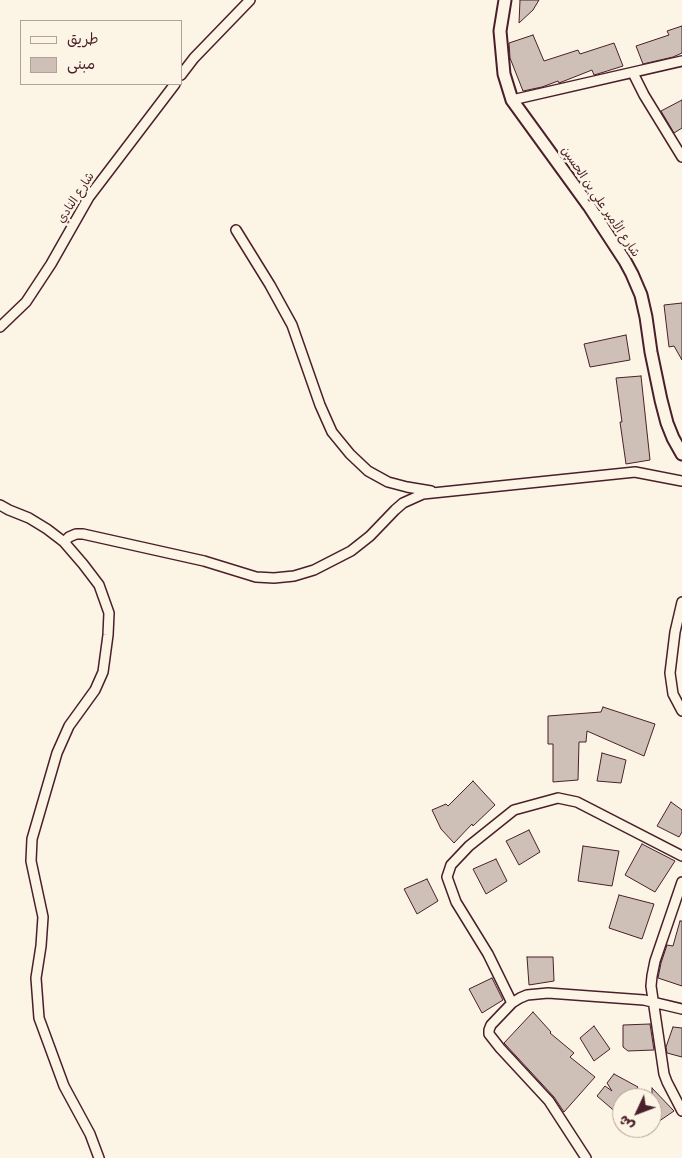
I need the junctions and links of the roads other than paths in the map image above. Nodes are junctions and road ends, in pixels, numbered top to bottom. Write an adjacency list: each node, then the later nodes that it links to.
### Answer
1 (250, 0): 5 (street)
2 (505, 0): 7 (street, شارع الأمير علي بن الحسين)
3 (682, 61): 4 (street)
4 (633, 73): 7 (street); 8 (street)
5 (182, 75)
6 (174, 85): 10 (street, شارع النادي)
7 (512, 100): 11 (street, شارع الأمير علي بن الحسين)
8 (682, 157)
9 (236, 230): 13 (street)
10 (0, 327)
11 (682, 454)
12 (682, 481): 13 (street)
13 (441, 492): 16 (street)
14 (0, 505): 15 (street)
15 (4, 510): 16 (street)
16 (64, 542): 25 (street)
17 (682, 602): 18 (street)
18 (682, 711)
19 (682, 856): 22 (street)
20 (682, 882): 21 (street)
21 (652, 1002): 22 (street); 23 (street); 24 (street)
22 (512, 1003): 26 (street)
23 (682, 1009)
24 (682, 1111)
25 (99, 1158)
26 (586, 1158)

